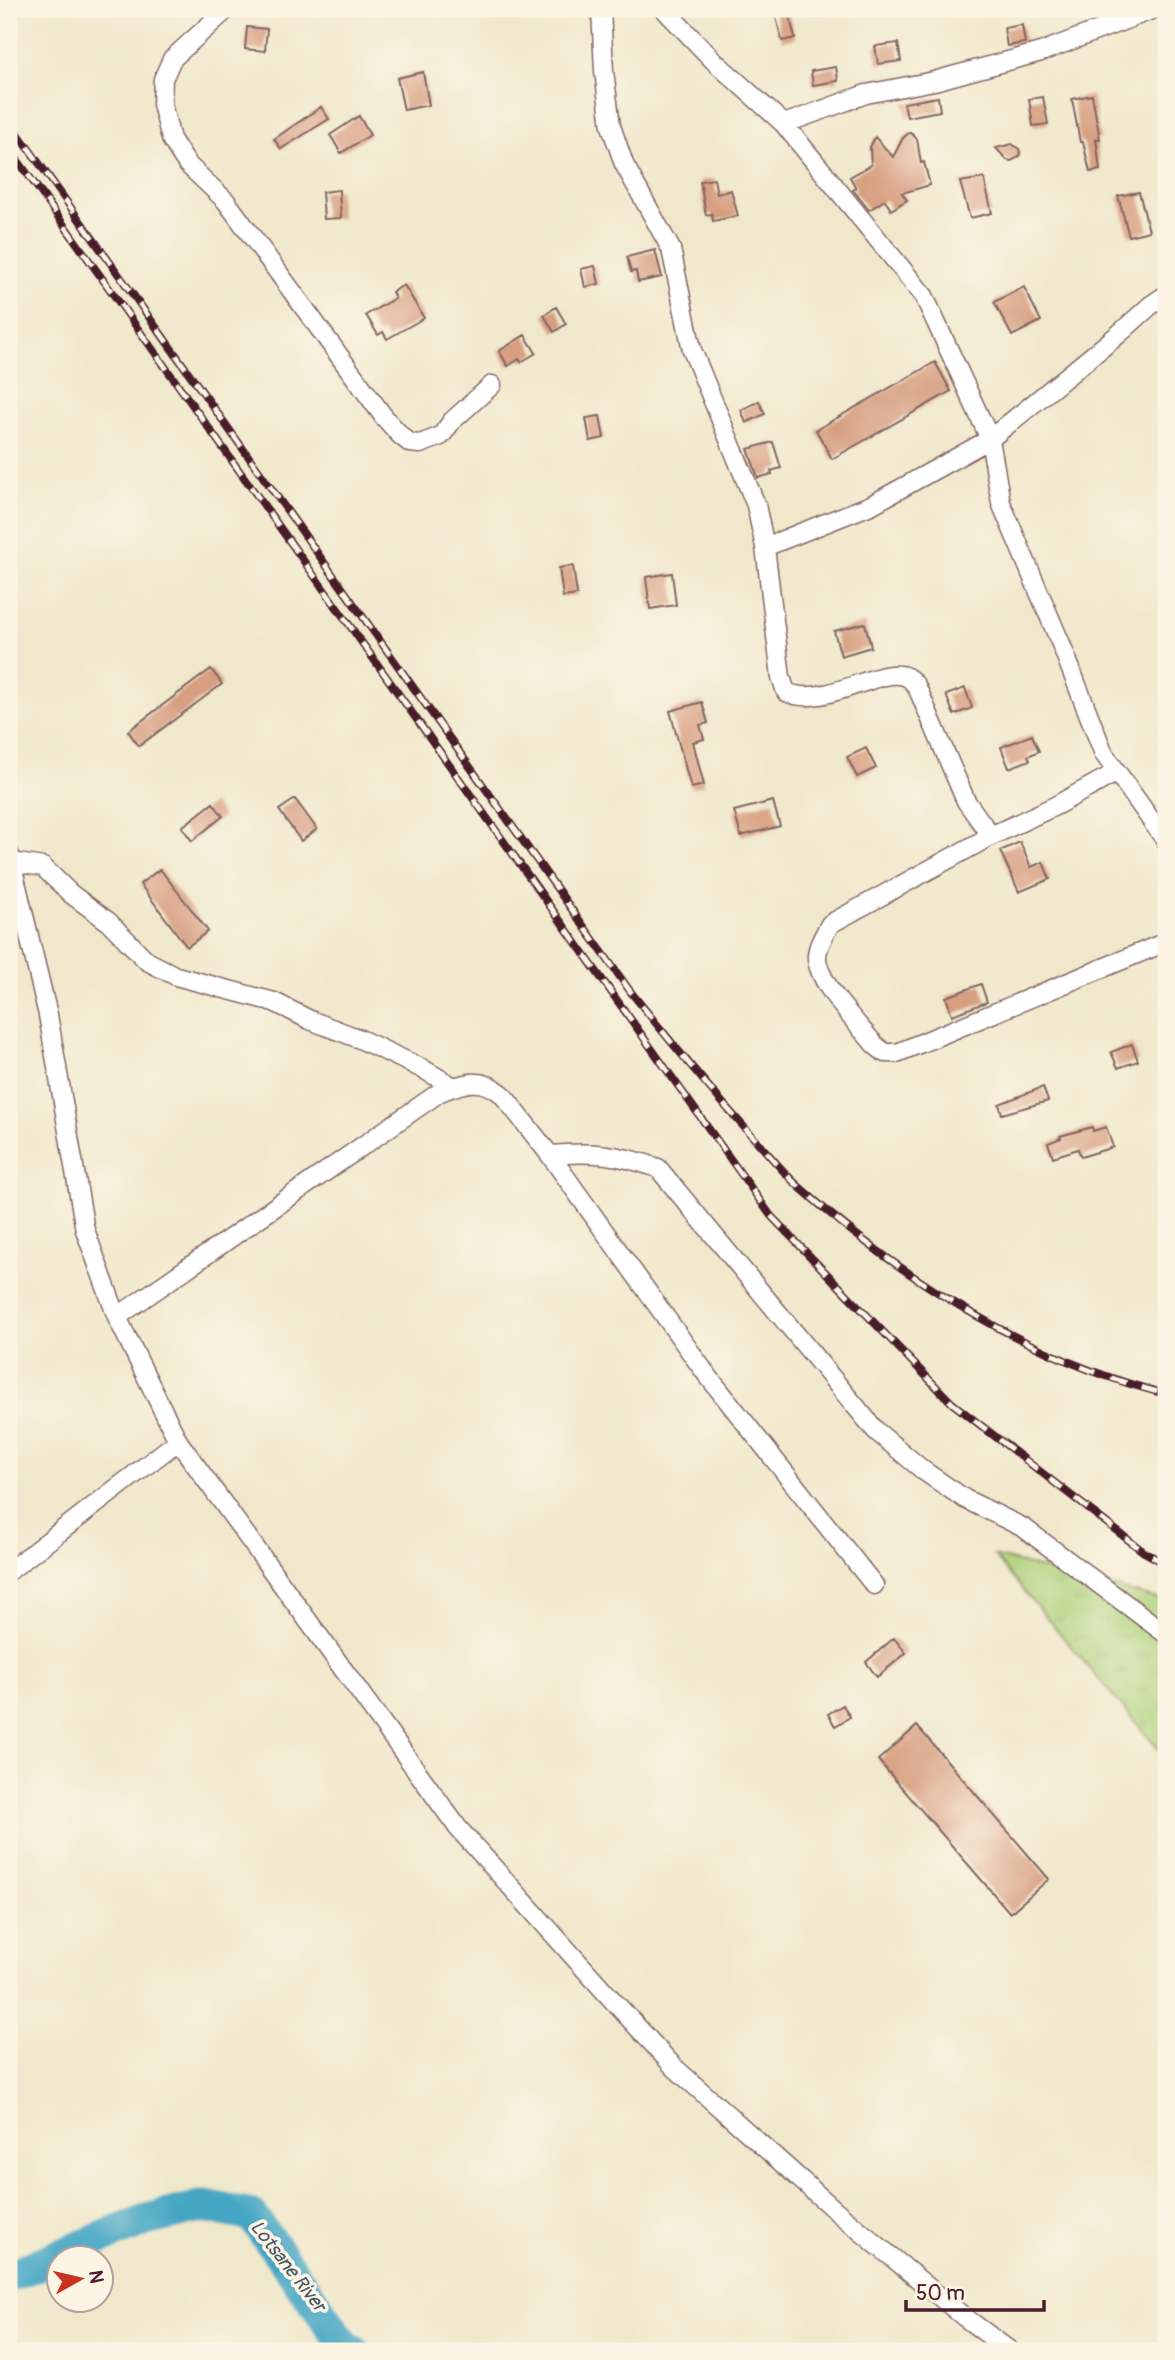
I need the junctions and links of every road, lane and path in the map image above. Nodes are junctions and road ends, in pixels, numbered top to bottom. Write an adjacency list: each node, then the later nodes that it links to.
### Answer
1 (227, 9): 7 (street)
2 (601, 9): 9 (street)
3 (664, 9): 5 (street)
4 (1147, 10): 5 (street)
5 (784, 124): 8 (street)
6 (1166, 295): 8 (street)
7 (492, 385)
8 (990, 439): 9 (street); 10 (street)
9 (765, 547): 12 (street)
10 (1117, 772): 11 (street); 12 (street)
11 (1160, 821): 13 (street)
12 (991, 836): 15 (street)
13 (1166, 841)
14 (10, 857): 16 (street); 18 (street)
15 (1166, 942)
16 (454, 1087): 17 (street); 18 (street)
17 (550, 1155): 21 (street); 22 (street)
18 (117, 1317): 19 (street)
19 (178, 1441): 20 (street); 23 (street)
20 (9, 1570)
21 (874, 1585)
22 (1166, 1634)
23 (1010, 2351)

